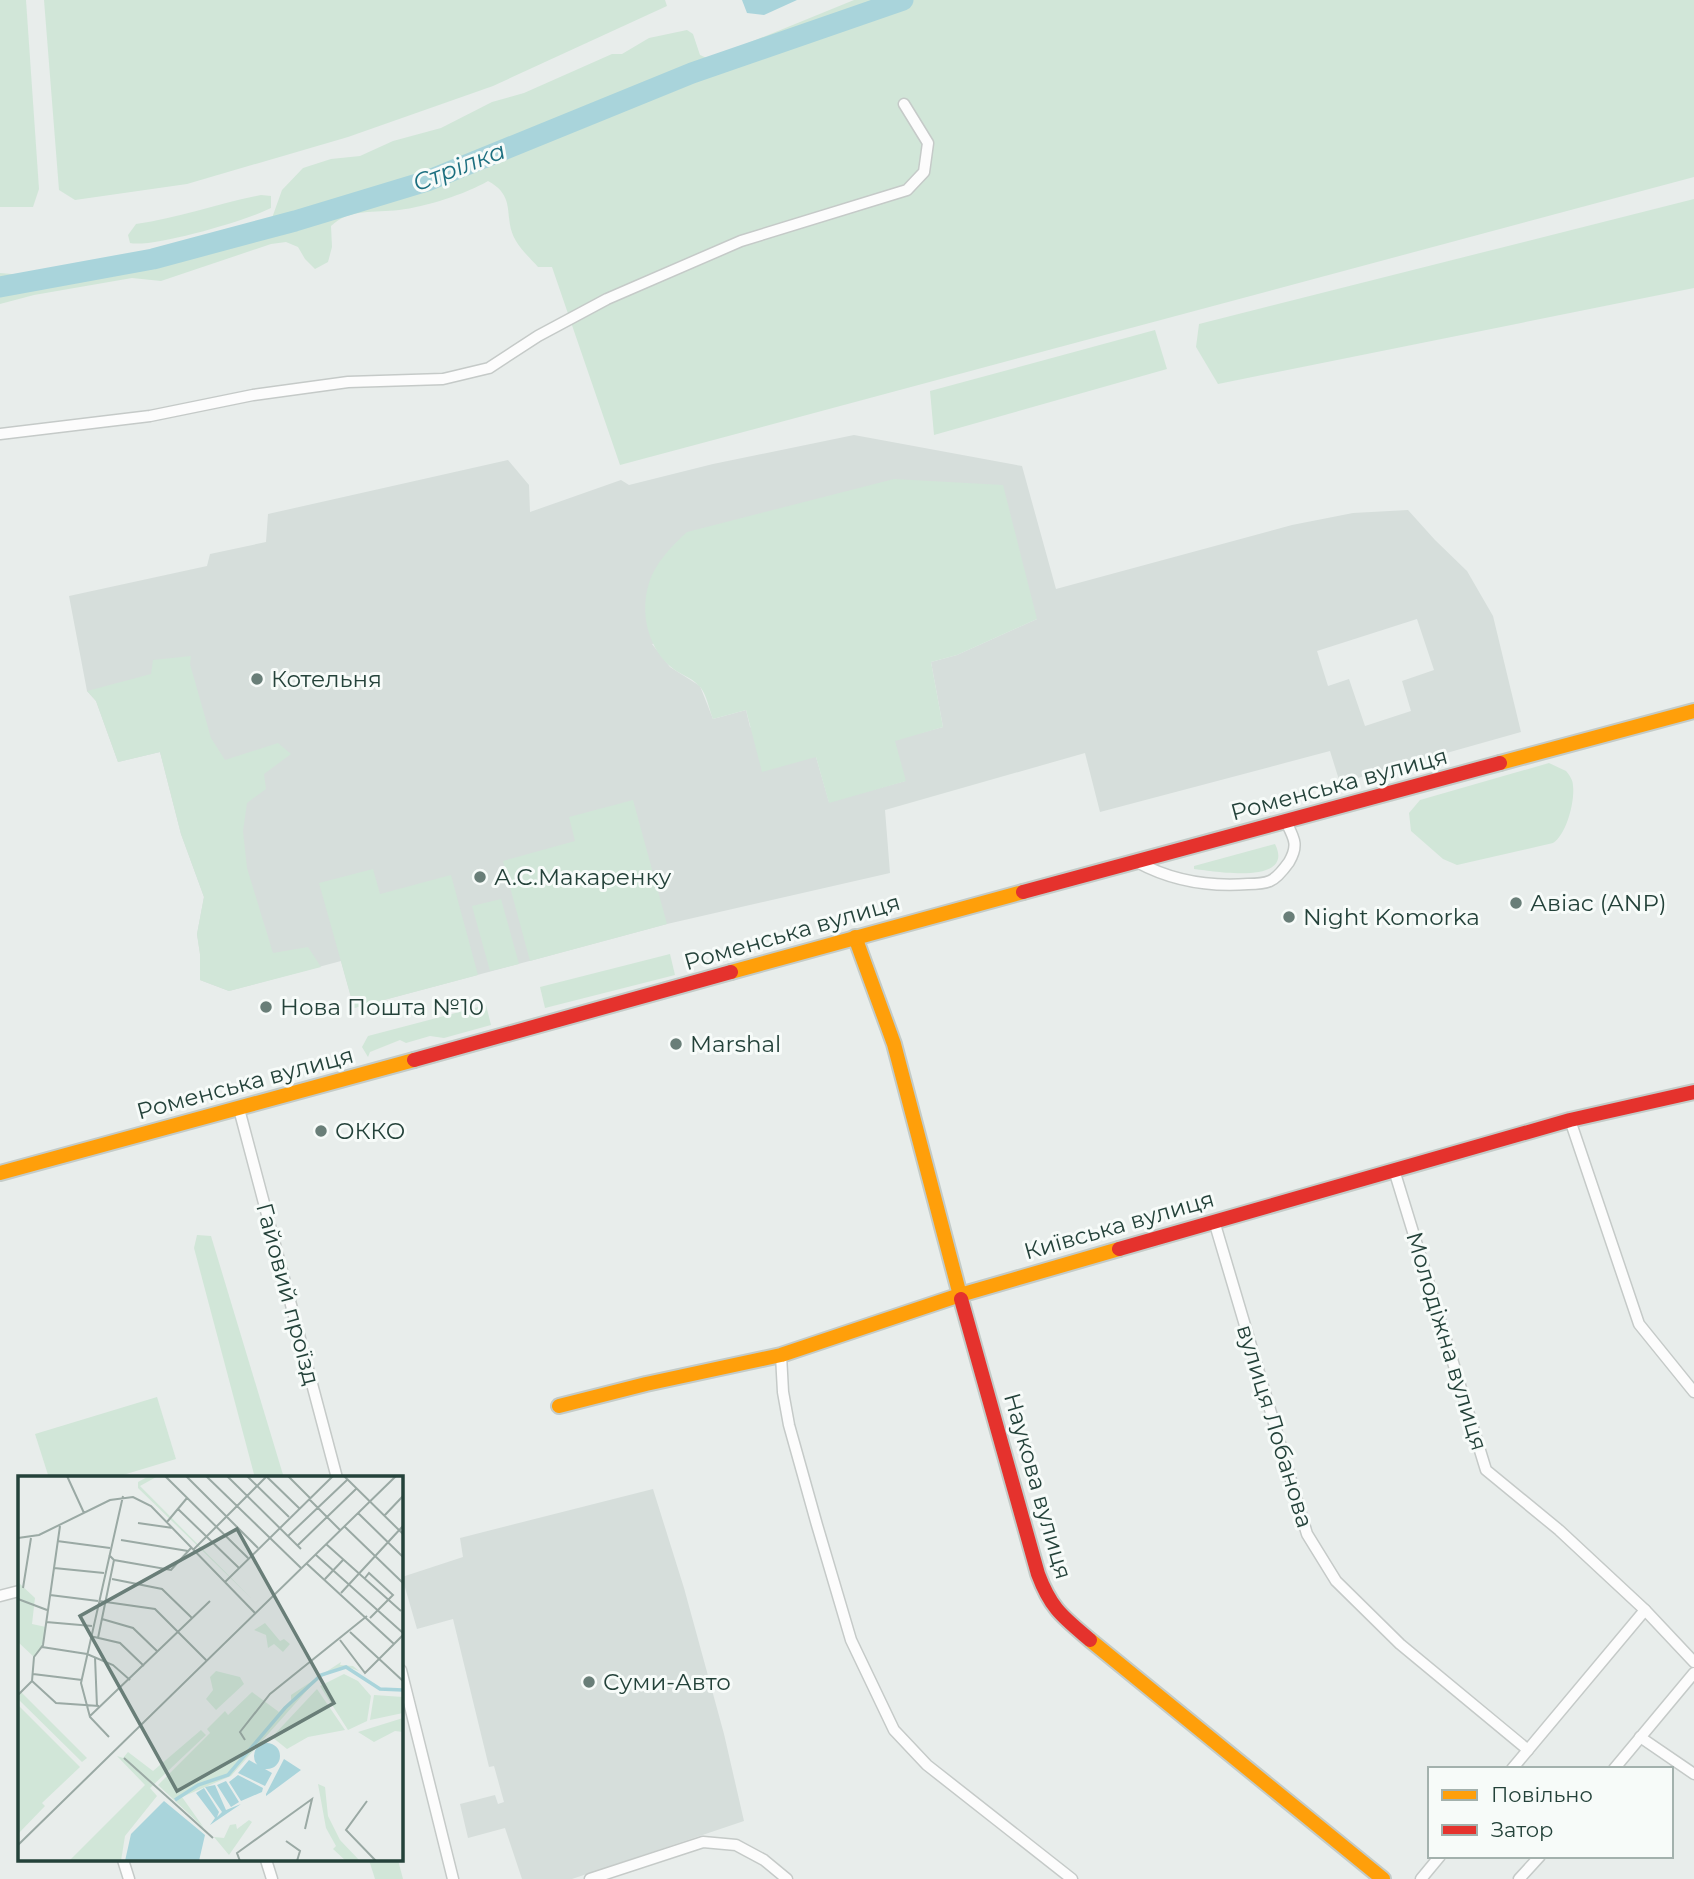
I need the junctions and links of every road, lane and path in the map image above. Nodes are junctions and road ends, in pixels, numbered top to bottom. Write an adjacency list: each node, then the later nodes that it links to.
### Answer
1 (904, 104): 2 (street)
2 (0, 434)
3 (1694, 711): 4 (street, Роменська вулиця)
4 (1286, 822): 5 (street, Роменська вулиця); 5 (street)
5 (1137, 862): 6 (street, Роменська вулиця)
6 (855, 937): 8 (street, Роменська вулиця); 13 (street, Наукова вулиця)
7 (1694, 1092): 9 (street, Київська вулиця)
8 (239, 1109): 11 (street, Роменська вулиця); 17 (street, Гайовий проїзд)
9 (1570, 1120): 10 (street, Київська вулиця); 15 (street)
10 (1394, 1170): 12 (street, Київська вулиця); 20 (street, Молодіжна вулиця)
11 (0, 1173)
12 (1214, 1221): 13 (street, Київська вулиця); 25 (street, вулиця Лобанова)
13 (960, 1295): 14 (street, Київська вулиця); 39 (street, Наукова вулиця)
14 (781, 1355): 16 (street, Київська вулиця); 38 (street)
15 (1694, 1391)
16 (559, 1406)
17 (336, 1476)
18 (18, 1591): 19 (street)
19 (0, 1597)
20 (1645, 1611): 21 (street, Молодіжна вулиця); 25 (street)
21 (1694, 1662)
22 (1694, 1673): 24 (street)
23 (402, 1674): 35 (street)
24 (1640, 1737): 27 (street); 28 (street)
25 (1528, 1750): 26 (street)
26 (1514, 1767)
27 (1616, 1767)
28 (1694, 1774)
29 (1438, 1858): 40 (street)
30 (1538, 1858): 41 (street)
31 (124, 1862): 33 (street)
32 (267, 1862): 34 (street)
33 (129, 1879)
34 (272, 1879)
35 (453, 1879)
36 (590, 1879): 37 (street)
37 (787, 1879)
38 (1072, 1879)
39 (1384, 1879)
40 (1421, 1879)
41 (1519, 1879)

